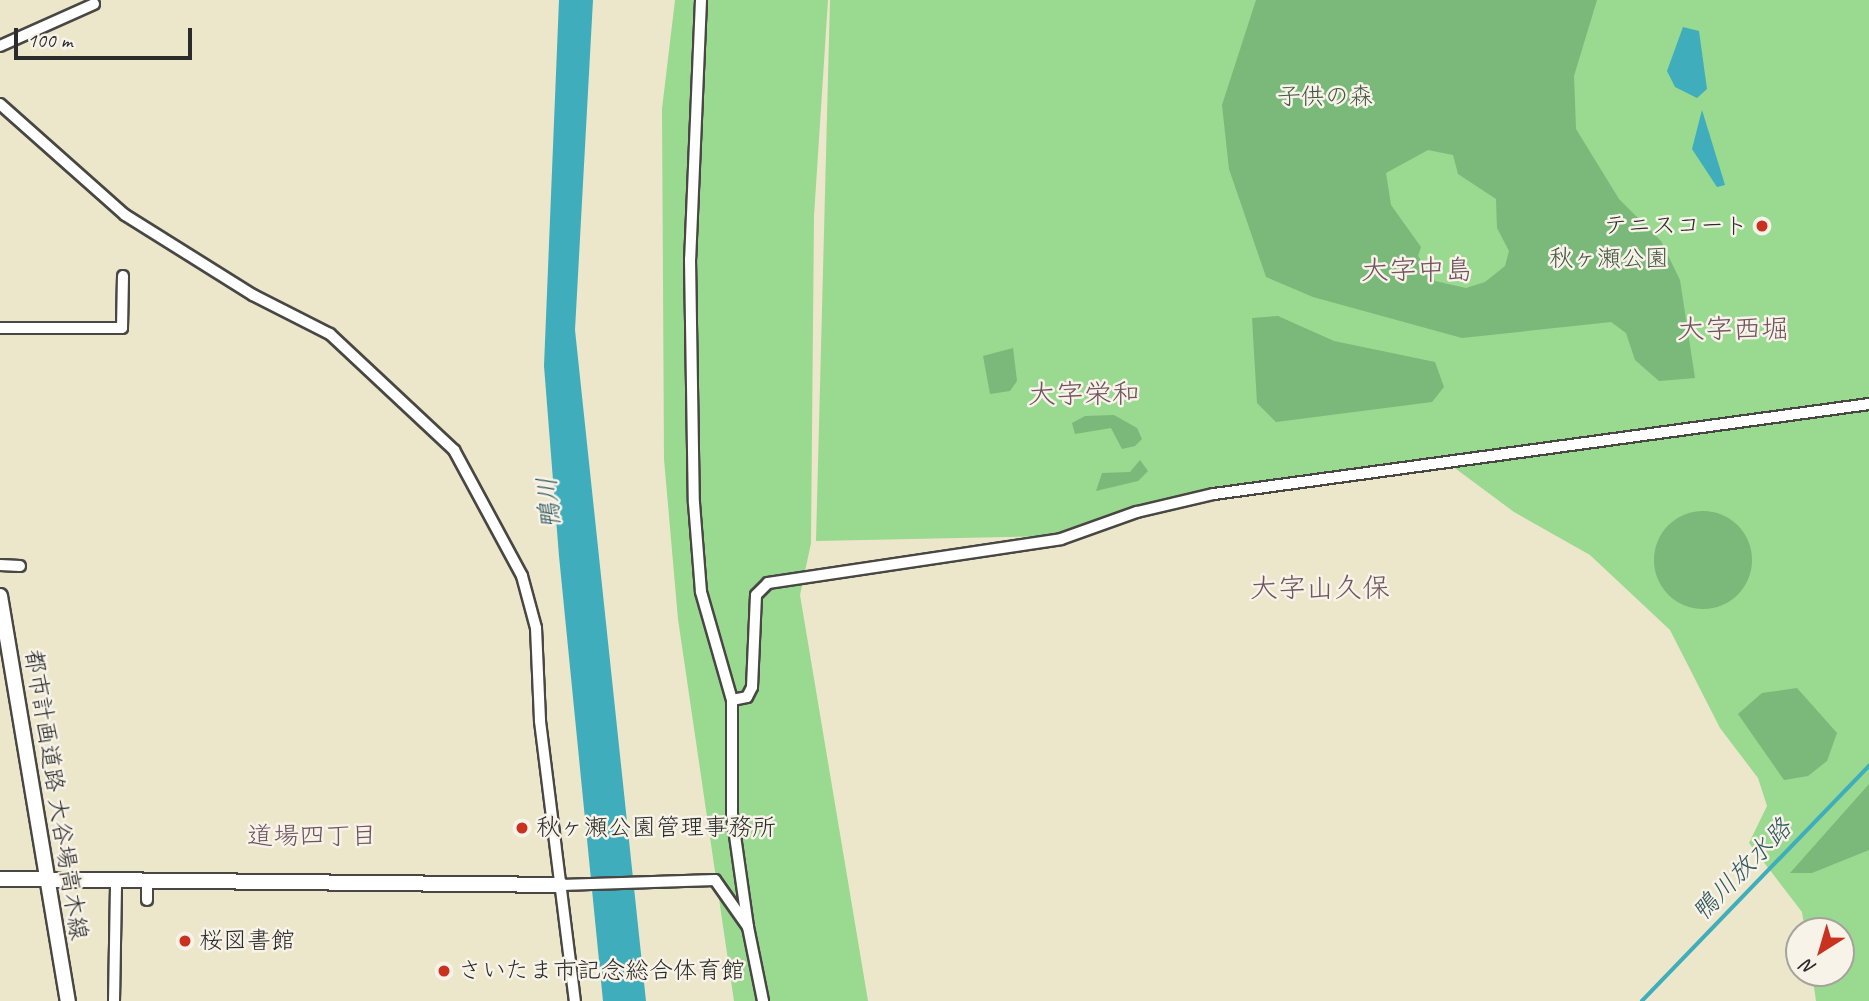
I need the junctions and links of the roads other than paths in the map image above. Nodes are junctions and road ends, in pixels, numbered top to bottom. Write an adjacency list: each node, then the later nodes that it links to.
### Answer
1 (701, 0): 11 (street)
2 (94, 4): 3 (street)
3 (0, 46)
4 (0, 104): 16 (street)
5 (123, 276): 6 (street)
6 (0, 328)
7 (1869, 404): 11 (street)
8 (0, 565): 9 (street)
9 (20, 566)
10 (0, 596): 13 (street, 都市計画道路 大谷場高木線)
11 (732, 699): 18 (street)
12 (0, 879): 13 (street)
13 (47, 880): 14 (street); 19 (street, 都市計画道路 大谷場高木線)
14 (116, 882): 15 (street); 20 (street)
15 (147, 883): 16 (street); 17 (street)
16 (564, 885): 18 (street); 21 (street)
17 (147, 900)
18 (748, 927): 22 (street)
19 (68, 1001)
20 (114, 1001)
21 (575, 1001)
22 (763, 1001)

